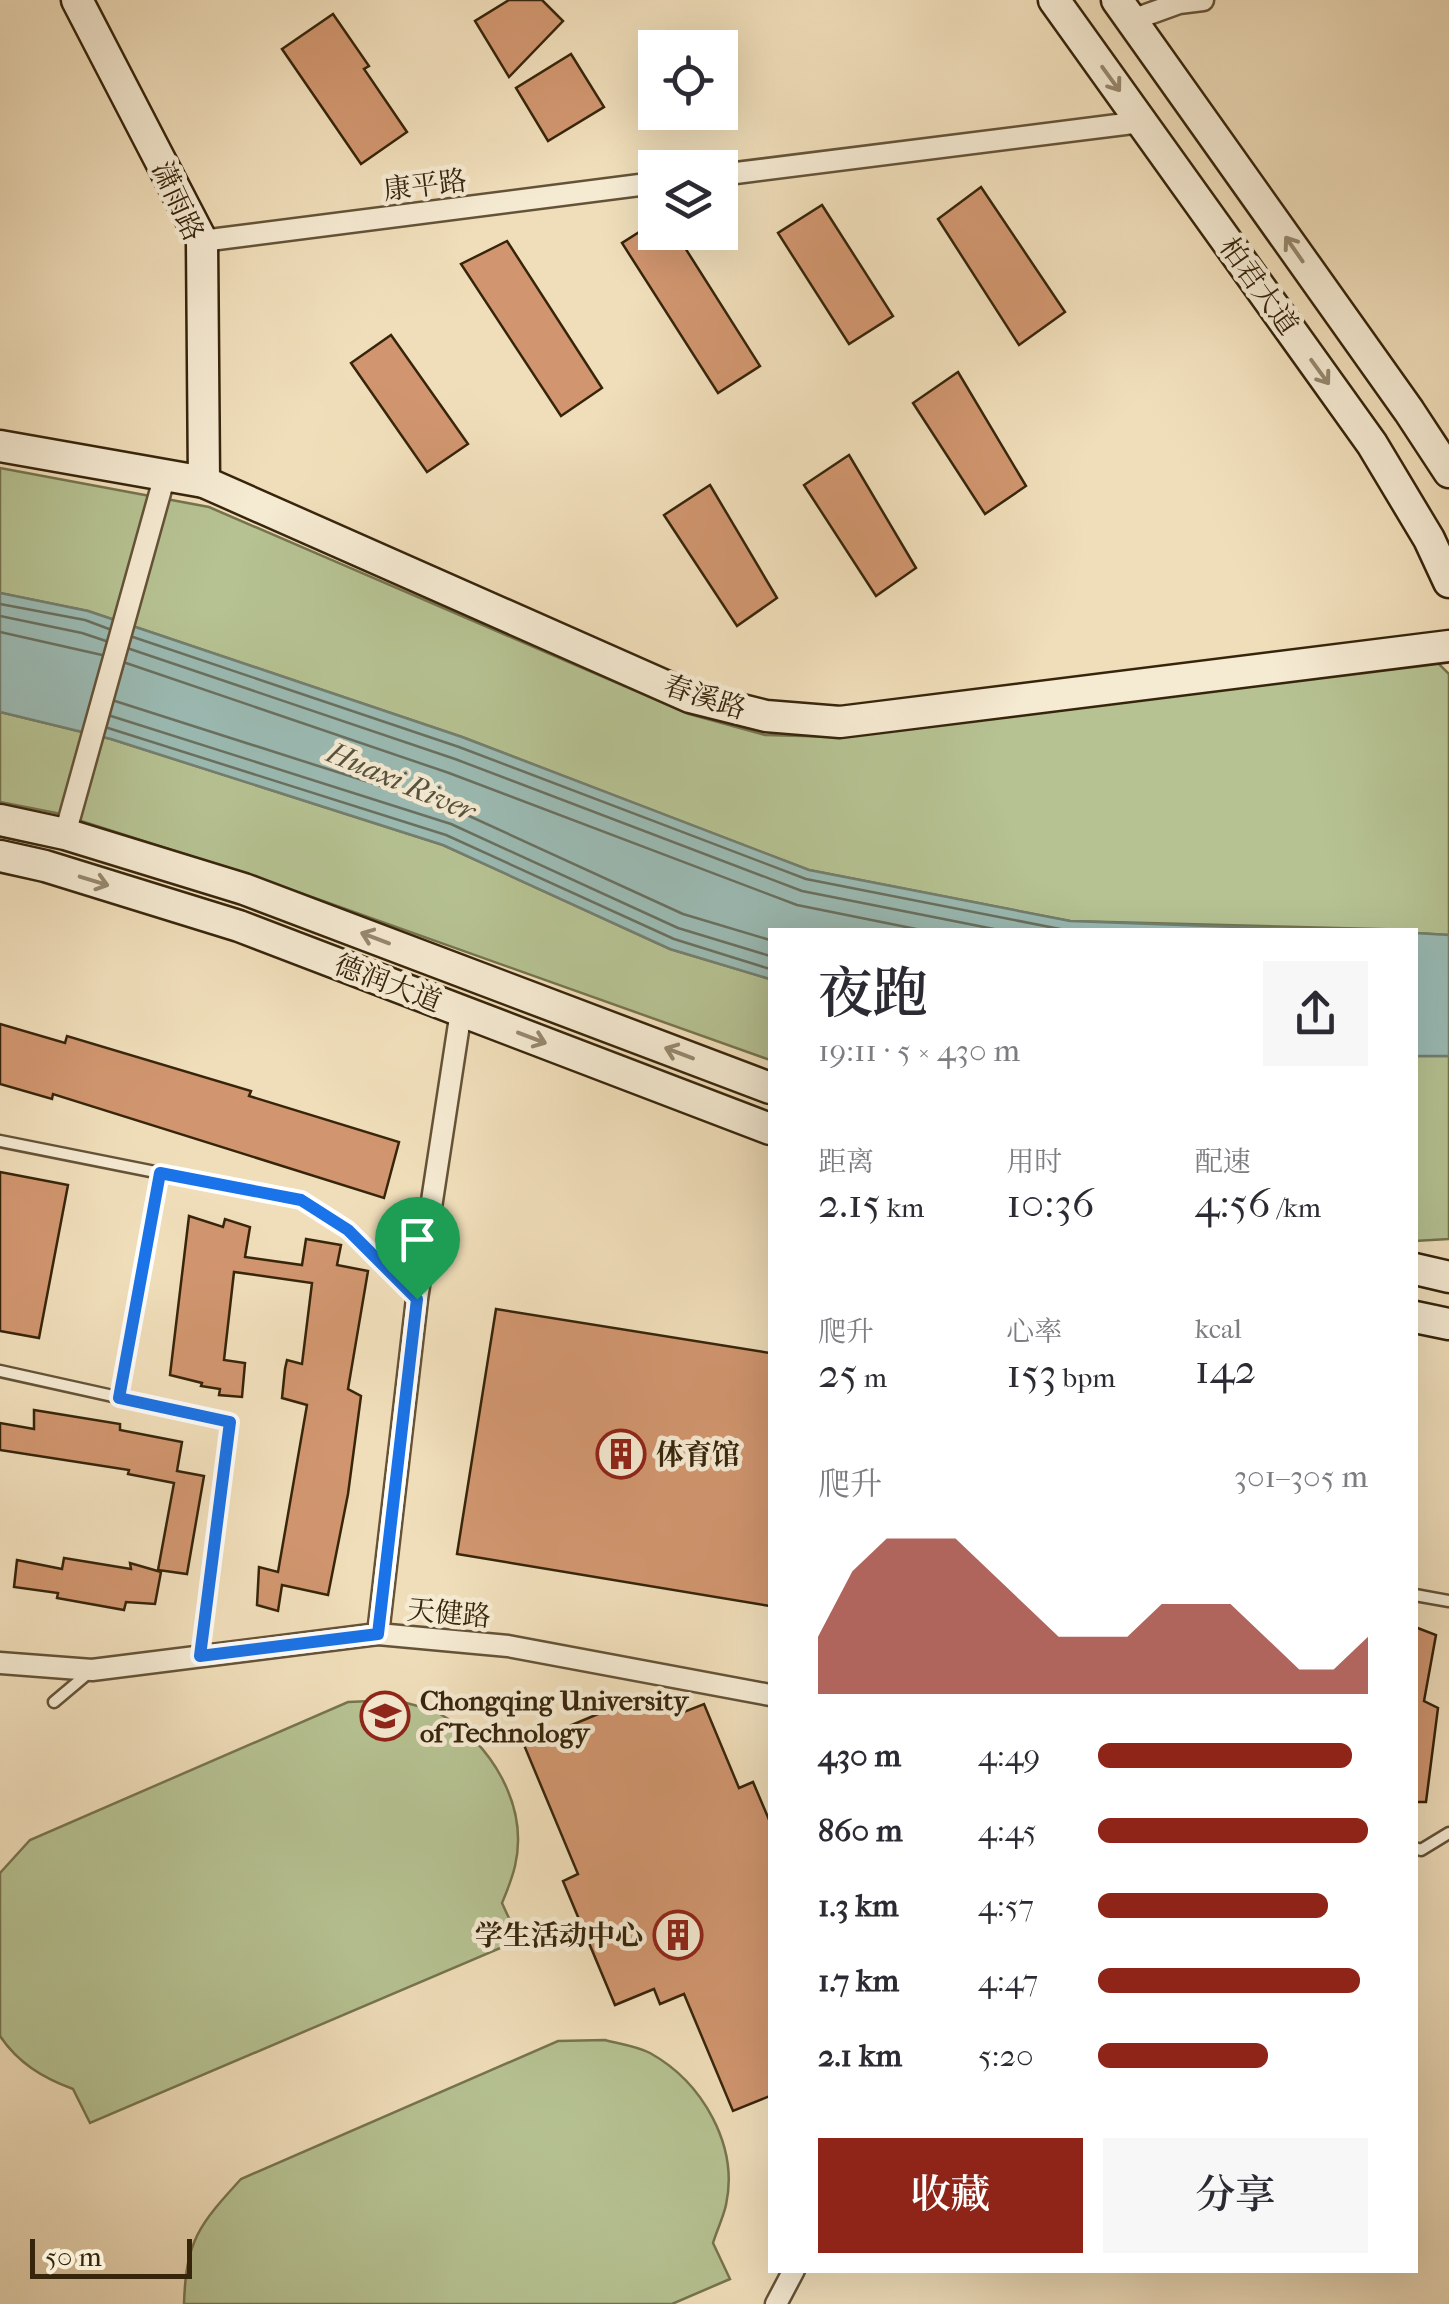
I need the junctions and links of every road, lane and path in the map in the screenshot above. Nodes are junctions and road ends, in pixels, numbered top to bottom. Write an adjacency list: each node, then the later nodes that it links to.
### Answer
1 (77, 0): 8 (main road, 潇雨路)
2 (1054, 0): 5 (main road, 柏君大道, one-way to 5)
3 (1203, 0): 4 (street)
4 (1124, 10): 10 (main road, 柏君大道, one-way to 4)
5 (1141, 122): 6 (street); 13 (main road, 柏君大道, one-way to 13)
6 (738, 173)
7 (638, 185): 8 (street, 康平路)
8 (202, 240): 12 (main road, 潇雨路)
9 (0, 446): 11 (main road, 春溪路)
10 (1449, 472)
11 (165, 475): 12 (main road, 春溪路); 16 (street)
12 (204, 482): 14 (main road, 春溪路)
13 (1449, 582)
14 (1449, 646)
15 (0, 820): 16 (main road, 德润大道)
16 (65, 834): 19 (main road, 德润大道, one-way to 16)
17 (0, 856): 18 (main road, 德润大道, one-way to 18)
18 (461, 1011): 20 (main road, 德润大道, one-way to 20); 25 (street)
19 (768, 1087)
20 (768, 1128)
21 (0, 1142): 22 (lane)
22 (160, 1173): 25 (lane); 29 (lane)
23 (1418, 1270): 24 (main road)
24 (1449, 1276)
25 (417, 1299): 32 (street)
26 (1418, 1317): 27 (main road)
27 (1449, 1324)
28 (0, 1371): 29 (lane)
29 (119, 1398): 33 (lane)
30 (1418, 1596): 31 (lane)
31 (1449, 1601)
32 (378, 1634): 33 (street, 天健路); 36 (street, 天健路)
33 (200, 1656): 35 (street, 天健路)
34 (0, 1663): 35 (street, 天健路)
35 (92, 1670): 37 (lane)
36 (768, 1695)
37 (54, 1702)
38 (1449, 1833): 39 (lane)
39 (1418, 1849)
40 (792, 2273): 41 (street)
41 (776, 2304)

